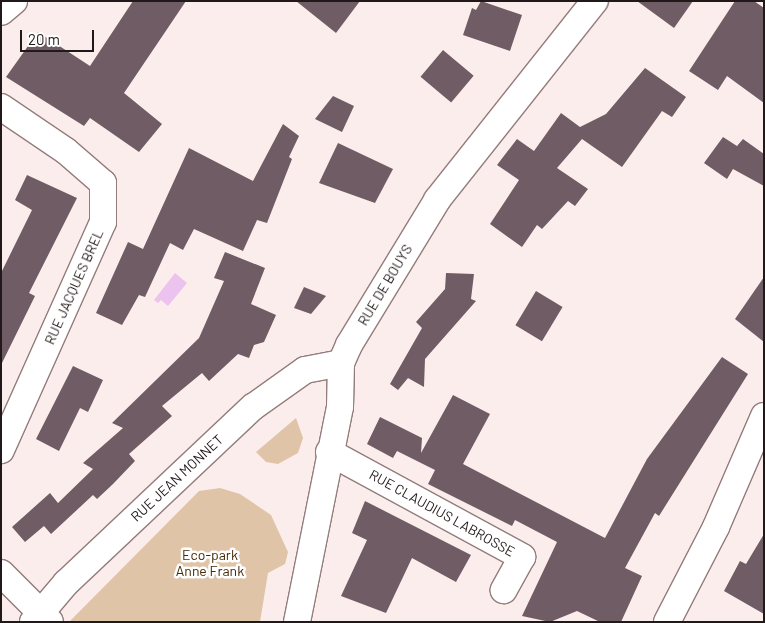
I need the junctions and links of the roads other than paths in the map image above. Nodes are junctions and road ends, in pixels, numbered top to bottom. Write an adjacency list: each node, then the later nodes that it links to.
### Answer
1 (14, 1): 3 (street)
2 (594, 1): 5 (street, RUE DE BOUYS)
3 (1, 12)
4 (1, 107): 7 (street, RUE JACQUES BREL)
5 (341, 363): 8 (street, RUE DE BOUYS); 11 (street, RUE JEAN MONNET)
6 (764, 416): 13 (street)
7 (1, 450)
8 (329, 452): 10 (street, RUE CLAUDIUS LABROSSE); 12 (street, RUE DE BOUYS)
9 (1, 573): 11 (street)
10 (504, 590)
11 (41, 618)
12 (297, 622)
13 (667, 622)

